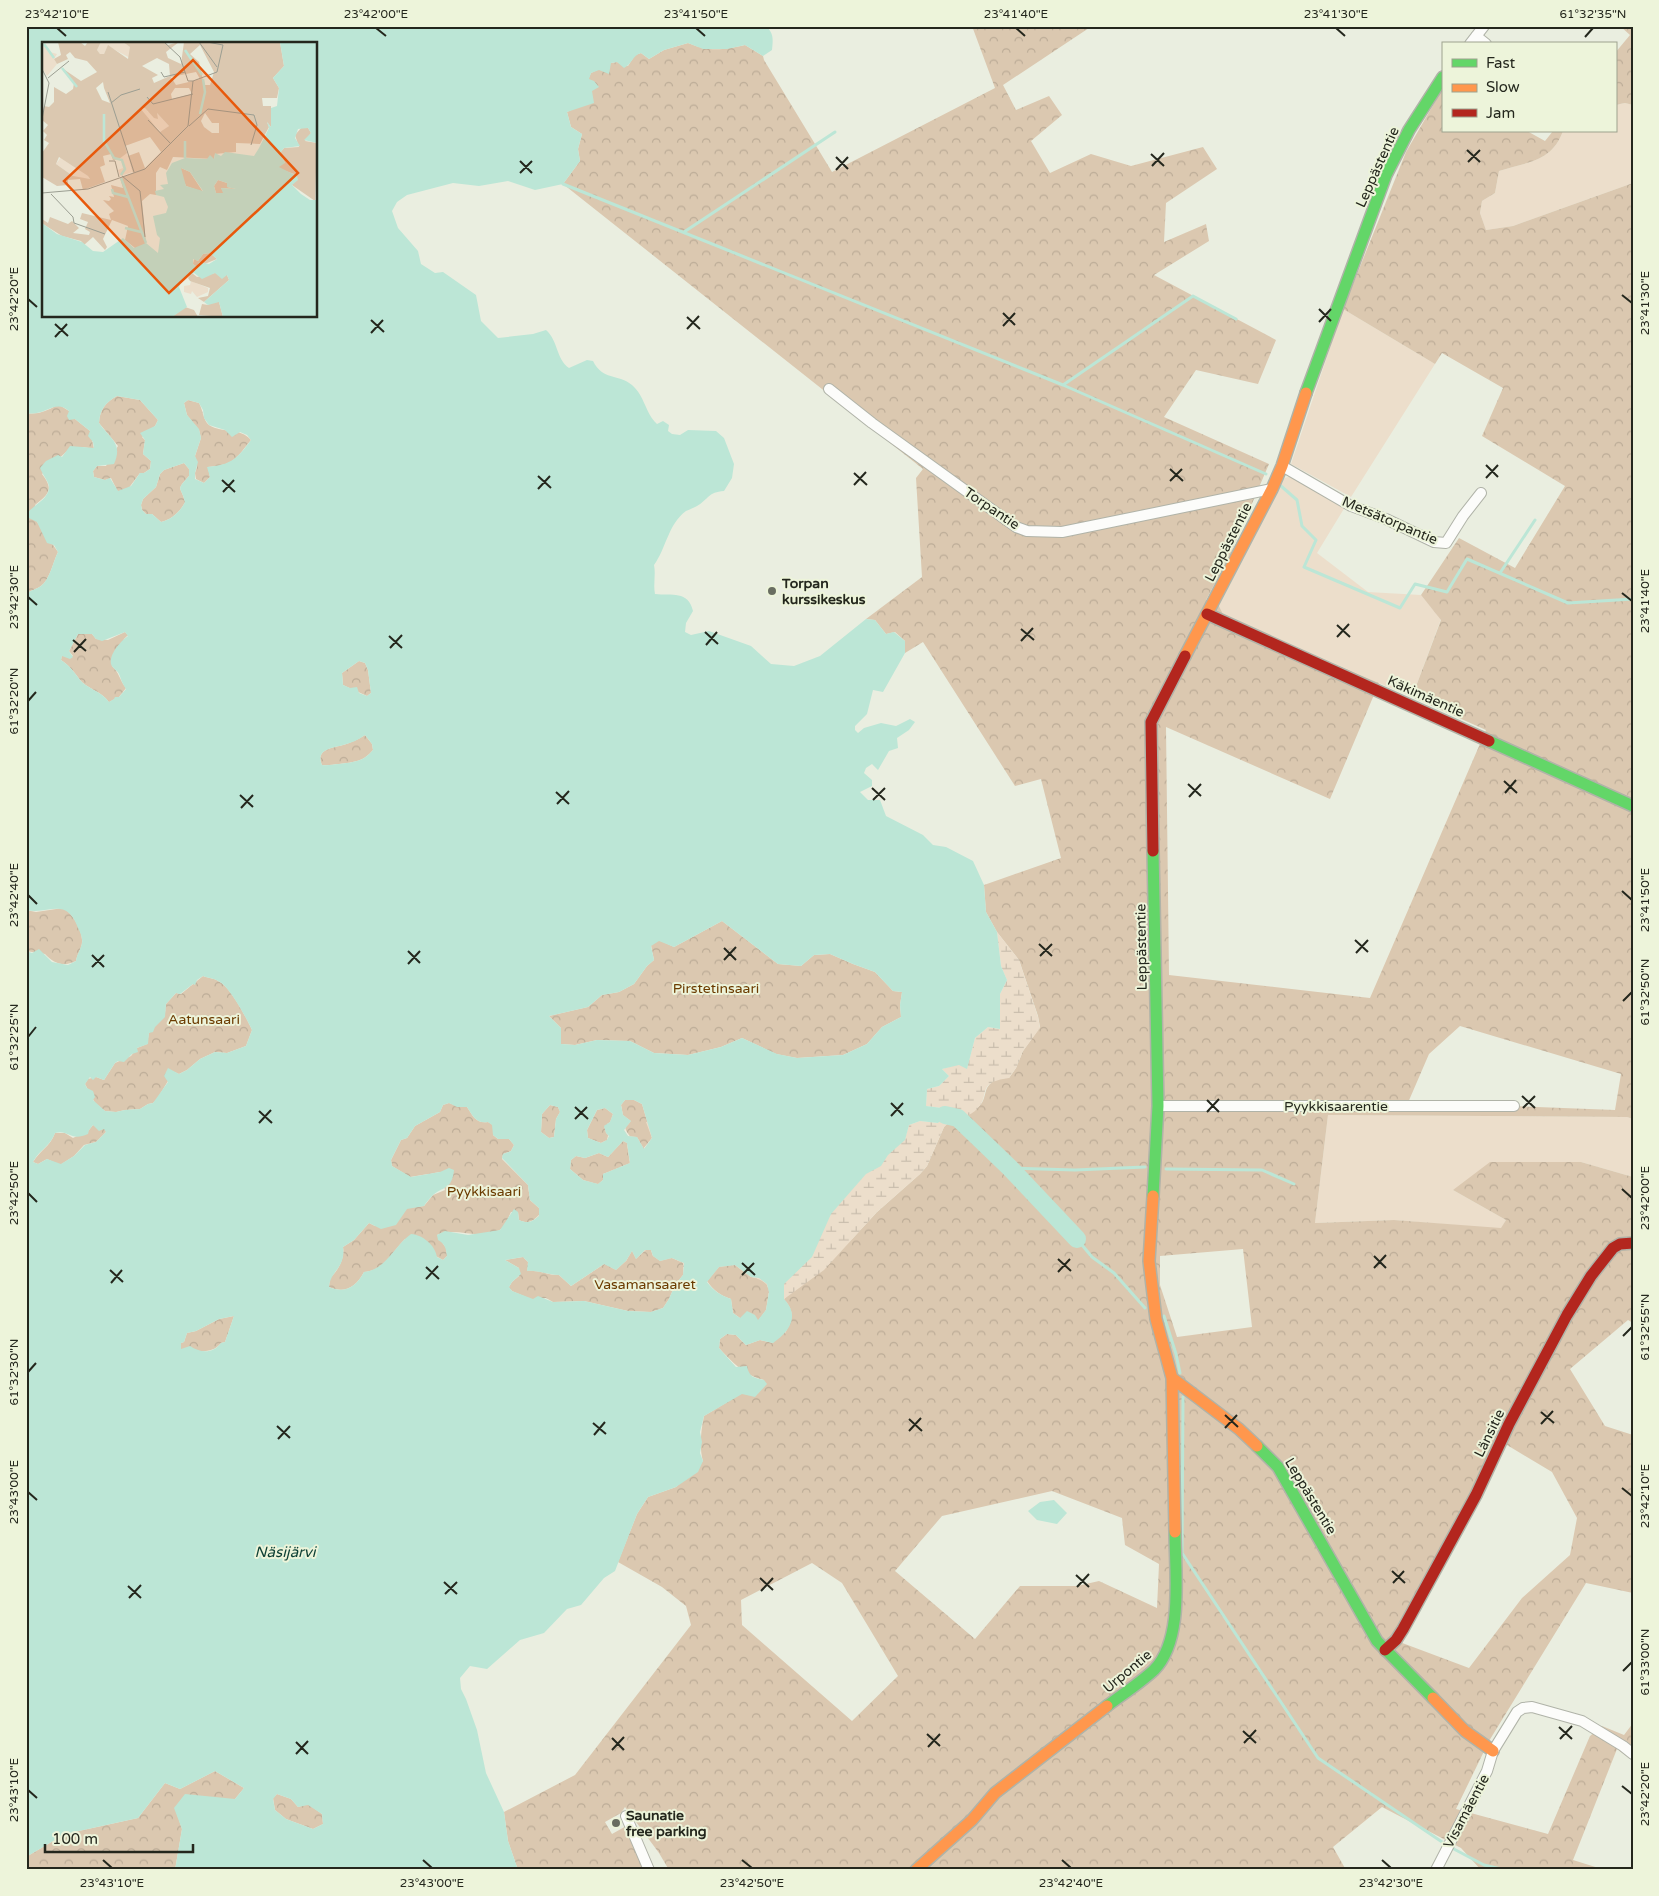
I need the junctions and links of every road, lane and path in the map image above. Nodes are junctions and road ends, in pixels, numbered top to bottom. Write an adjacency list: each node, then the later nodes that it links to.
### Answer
1 (1484, 26): 2 (street)
2 (1473, 40)
3 (1442, 79): 5 (street, Leppästentie)
4 (829, 389): 6 (street, Torpantie)
5 (1282, 466): 6 (street, Leppästentie); 7 (street, Metsätorpantie)
6 (1272, 489): 8 (street, Leppästentie)
7 (1481, 493)
8 (1208, 614): 9 (street, Käkimäentie); 10 (street, Leppästentie)
9 (1633, 806)
10 (1158, 1106): 11 (street, Pyykkisaarentie); 13 (street, Leppästentie)
11 (1514, 1106)
12 (1633, 1243): 14 (street, Länsitie)
13 (1172, 1378): 14 (street, Leppästentie); 21 (street, Urpontie)
14 (1385, 1650): 17 (street, Leppästentie)
15 (1633, 1739): 16 (street)
16 (1623, 1746): 17 (street, Visamäentie); 18 (street, Visamäentie)
17 (1493, 1751): 22 (street, Visamäentie)
18 (1633, 1754)
19 (626, 1816): 20 (street)
20 (649, 1870)
21 (916, 1870)
22 (1436, 1870)

